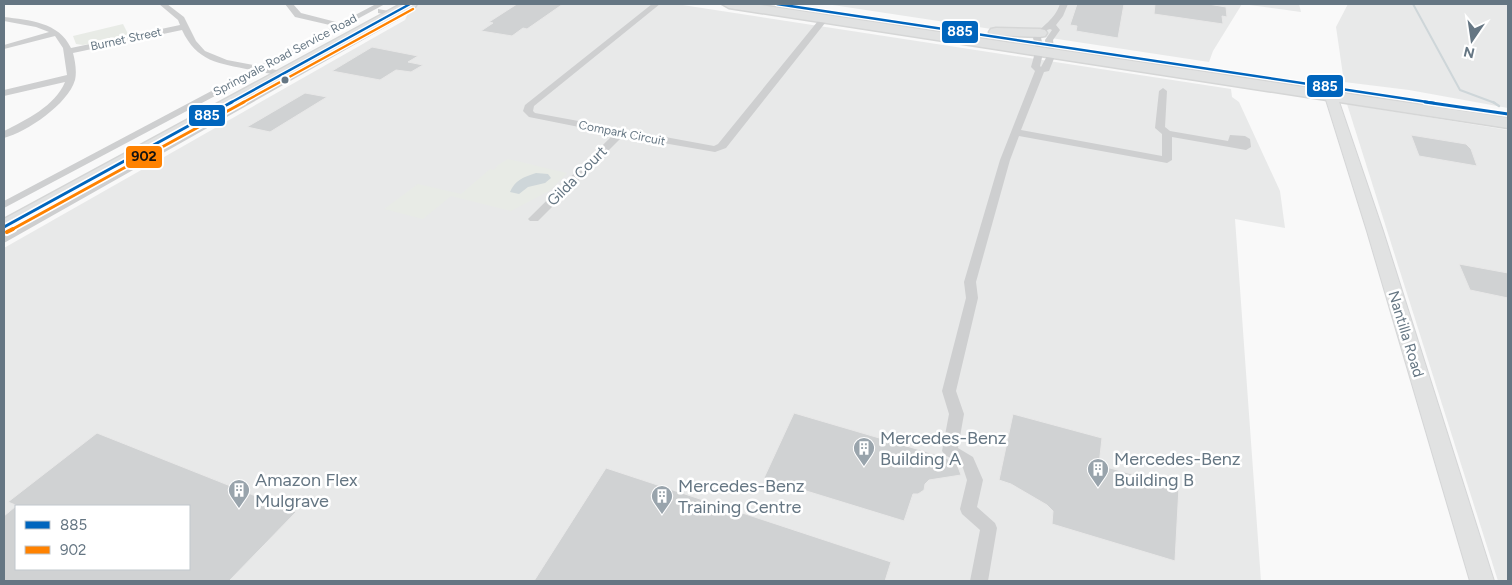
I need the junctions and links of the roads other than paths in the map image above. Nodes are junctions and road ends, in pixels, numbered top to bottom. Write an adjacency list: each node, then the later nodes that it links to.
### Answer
1 (163, 4): 12 (street)
2 (289, 4): 11 (street)
3 (410, 4): 8 (highway)
4 (656, 4): 25 (street, Compark Circuit)
5 (729, 4): 9 (highway)
6 (776, 4): 15 (highway)
7 (1064, 4): 15 (street)
8 (387, 8): 11 (street, Springvale Road Service Road); 17 (highway); 33 (street, Springvale Road Service Road)
9 (825, 18): 15 (highway); 25 (street, Compark Circuit)
10 (4, 19): 13 (street)
11 (341, 25): 17 (street, Springvale Road Service Road)
12 (184, 27): 16 (street, Burnet Street); 17 (street)
13 (56, 33): 14 (street); 16 (street)
14 (4, 47)
15 (1046, 48): 21 (highway); 21 (highway); 24 (street)
16 (69, 51): 18 (street)
17 (270, 71): 29 (highway); 33 (highway)
18 (71, 78): 20 (street); 27 (street)
19 (1164, 91): 26 (street)
20 (4, 93)
21 (1333, 99): 22 (highway); 23 (highway); 35 (street, Nantilla Road)
22 (1508, 114)
23 (1508, 123)
24 (1016, 129): 26 (street); 34 (street)
25 (620, 133): 32 (street, Gilda Court)
26 (1167, 133): 28 (street)
27 (4, 135)
28 (1233, 145)
29 (62, 178): 30 (street); 31 (highway)
30 (4, 205)
31 (4, 214)
32 (534, 219)
33 (6, 233)
34 (979, 581)
35 (1482, 581)

